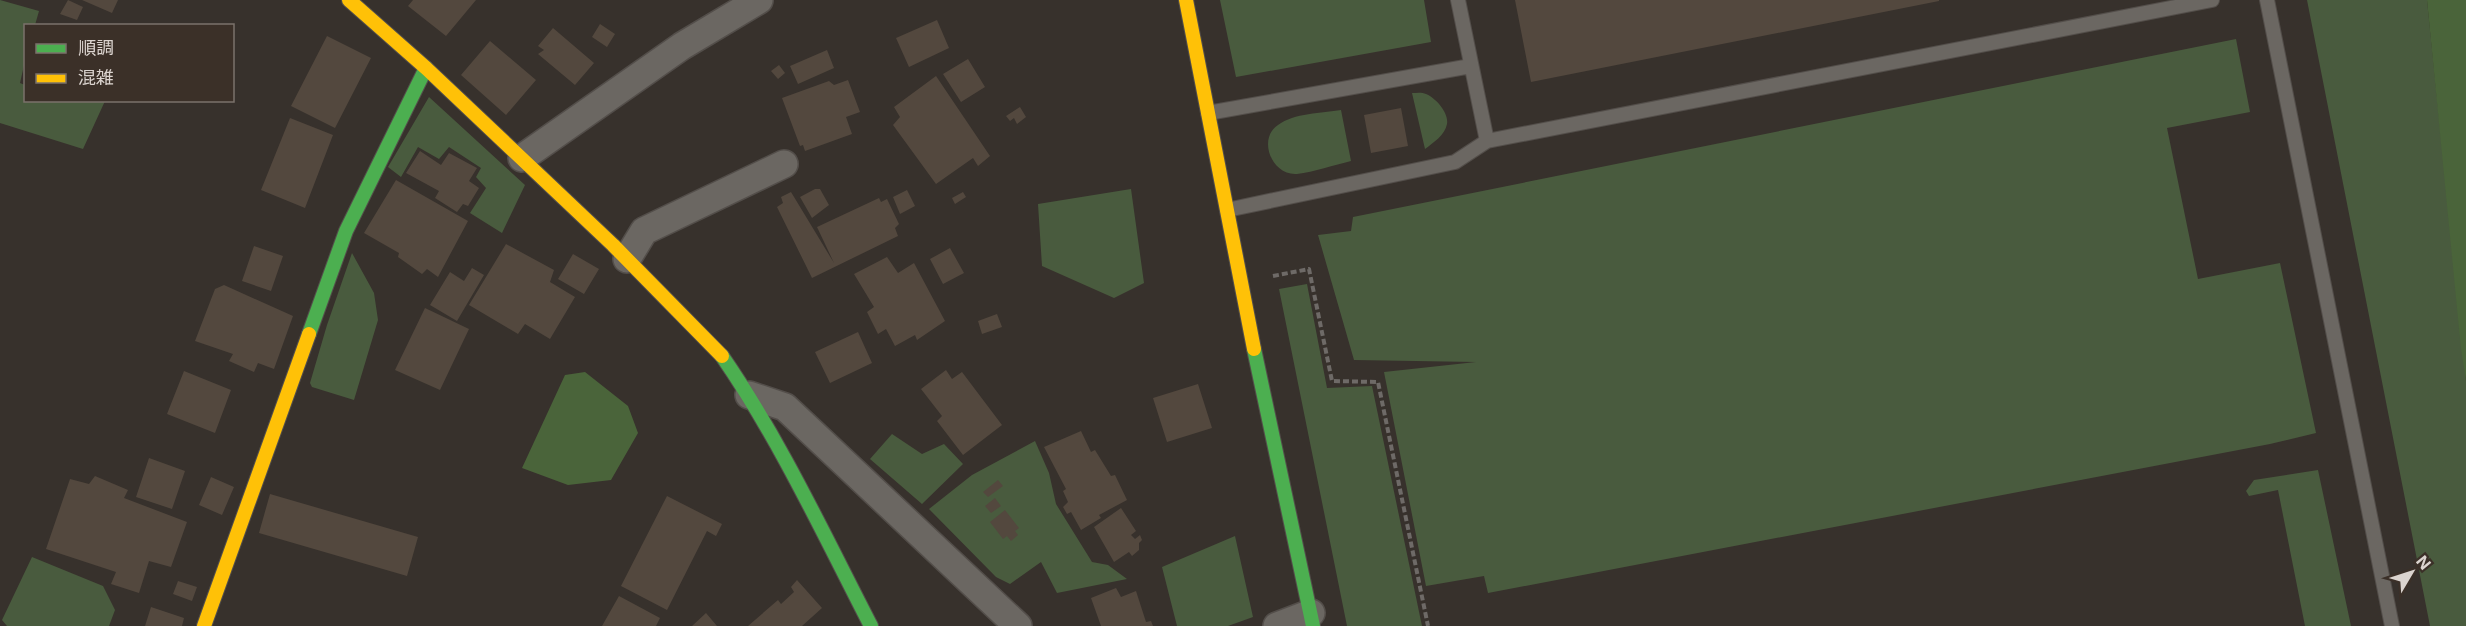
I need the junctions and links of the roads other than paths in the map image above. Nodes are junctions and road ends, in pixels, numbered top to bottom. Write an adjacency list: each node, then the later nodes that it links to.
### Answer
1 (349, 0): 8 (street)
2 (759, 0): 11 (street)
3 (1186, 0): 9 (street)
4 (1458, 0): 7 (lane)
5 (2212, 0): 10 (lane)
6 (2267, 0): 21 (lane)
7 (1471, 66): 9 (lane); 10 (lane)
8 (426, 68): 11 (street); 17 (street)
9 (1208, 113): 13 (street)
10 (1487, 141): 13 (lane)
11 (522, 158): 14 (street)
12 (784, 164): 14 (street)
13 (1227, 210): 16 (street)
14 (627, 259): 15 (street)
15 (749, 395): 18 (street); 19 (street)
16 (1312, 619): 20 (street)
17 (204, 626)
18 (871, 626)
19 (1018, 626)
20 (1277, 626)
21 (2392, 626)

